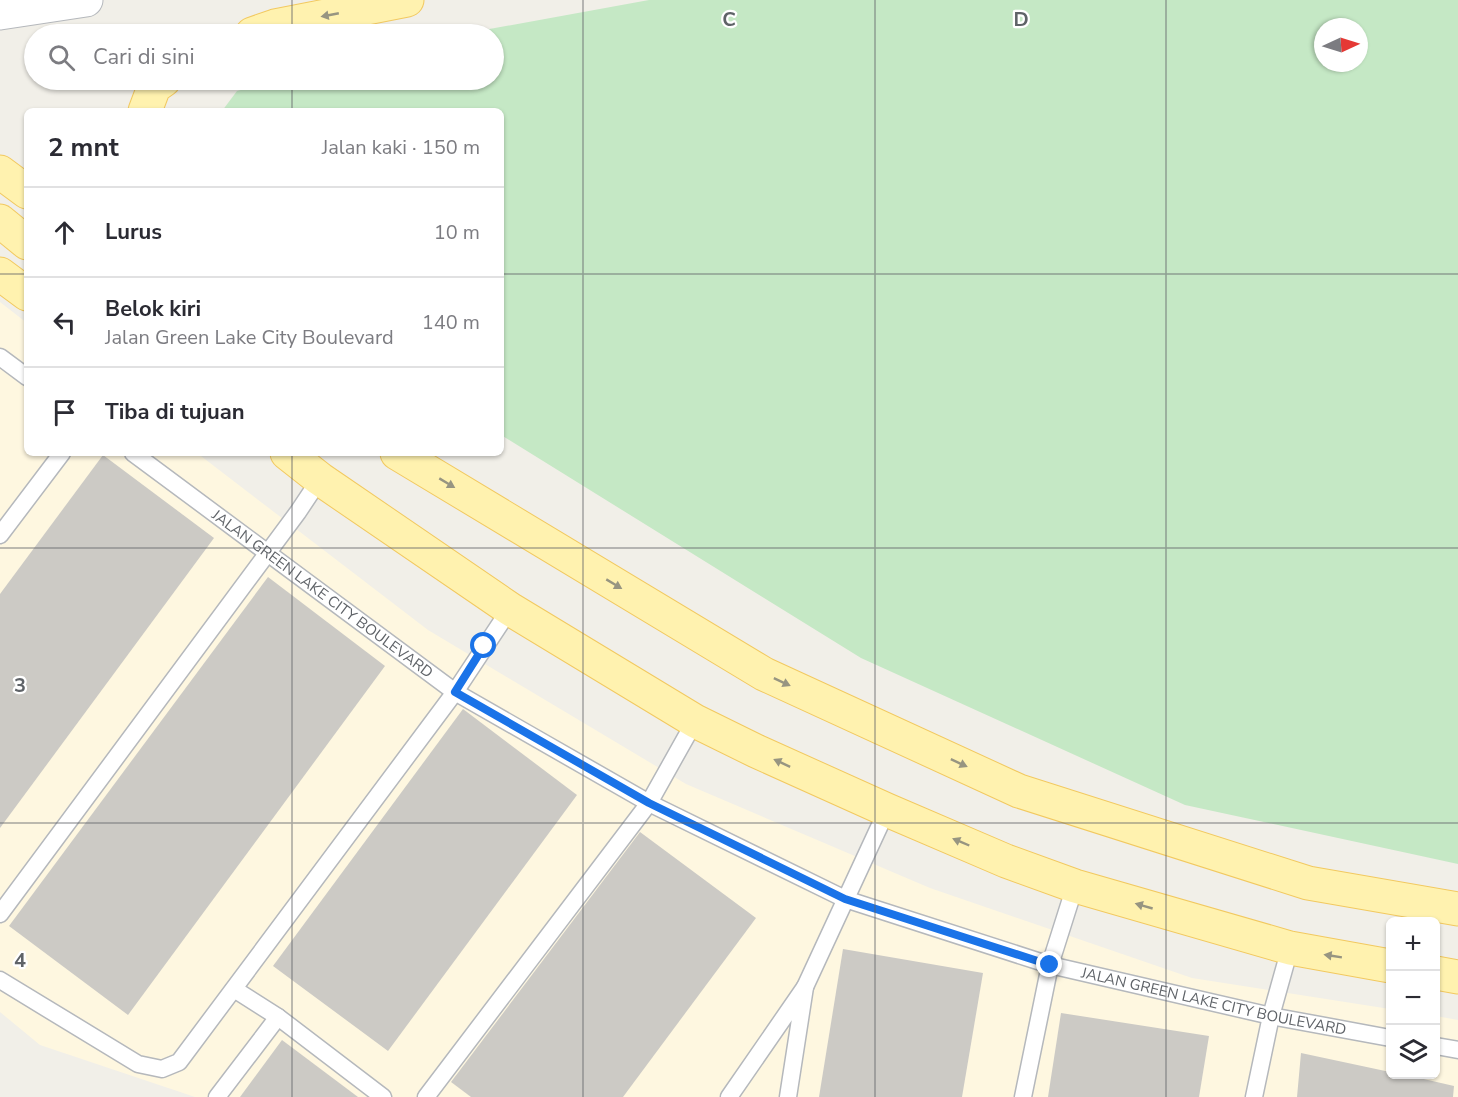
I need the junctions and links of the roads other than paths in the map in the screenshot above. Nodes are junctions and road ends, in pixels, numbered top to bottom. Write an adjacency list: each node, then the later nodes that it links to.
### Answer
1 (86, 0): 3 (street)
2 (408, 0): 4 (main road, one-way to 4)
3 (0, 13)
4 (285, 24)
5 (153, 90): 6 (main road)
6 (146, 108)
7 (0, 172): 8 (main road)
8 (24, 190)
9 (0, 221): 10 (main road)
10 (24, 241)
11 (0, 274): 12 (main road)
12 (24, 292)
13 (0, 357): 14 (lane)
14 (24, 374)
15 (60, 456): 20 (lane)
16 (137, 456): 21 (lane, JALAN GREEN LAKE CITY BOULEVARD)
17 (291, 456): 19 (main road)
18 (402, 456): 29 (main road, one-way to 29)
19 (320, 479): 21 (lane); 22 (main road)
20 (0, 535)
21 (267, 552): 23 (lane, JALAN GREEN LAKE CITY BOULEVARD); 30 (lane)
22 (510, 609): 23 (lane); 24 (main road)
23 (455, 692): 25 (lane, JALAN GREEN LAKE CITY BOULEVARD); 38 (lane)
24 (695, 721): 25 (lane); 26 (main road, one-way to 24)
25 (649, 803): 28 (lane, JALAN GREEN LAKE CITY BOULEVARD); 46 (lane)
26 (887, 810): 27 (main road, one-way to 26); 28 (lane)
27 (1075, 886): 31 (main road, one-way to 27); 32 (lane)
28 (845, 899): 32 (lane, JALAN GREEN LAKE CITY BOULEVARD); 37 (lane)
29 (1458, 909)
30 (0, 914)
31 (1290, 948): 33 (main road, one-way to 31); 39 (lane)
32 (1050, 965): 39 (lane, JALAN GREEN LAKE CITY BOULEVARD); 49 (lane)
33 (1386, 965)
34 (1440, 974): 35 (main road)
35 (1458, 977)
36 (0, 980): 38 (lane)
37 (805, 987): 47 (lane); 48 (lane)
38 (234, 989): 40 (lane)
39 (1271, 1016): 41 (lane, JALAN GREEN LAKE CITY BOULEVARD); 50 (lane)
40 (278, 1017): 44 (lane); 45 (lane)
41 (1386, 1037)
42 (1440, 1047): 43 (lane)
43 (1458, 1050)
44 (217, 1097)
45 (383, 1097)
46 (426, 1097)
47 (729, 1097)
48 (788, 1097)
49 (1023, 1097)
50 (1254, 1097)

